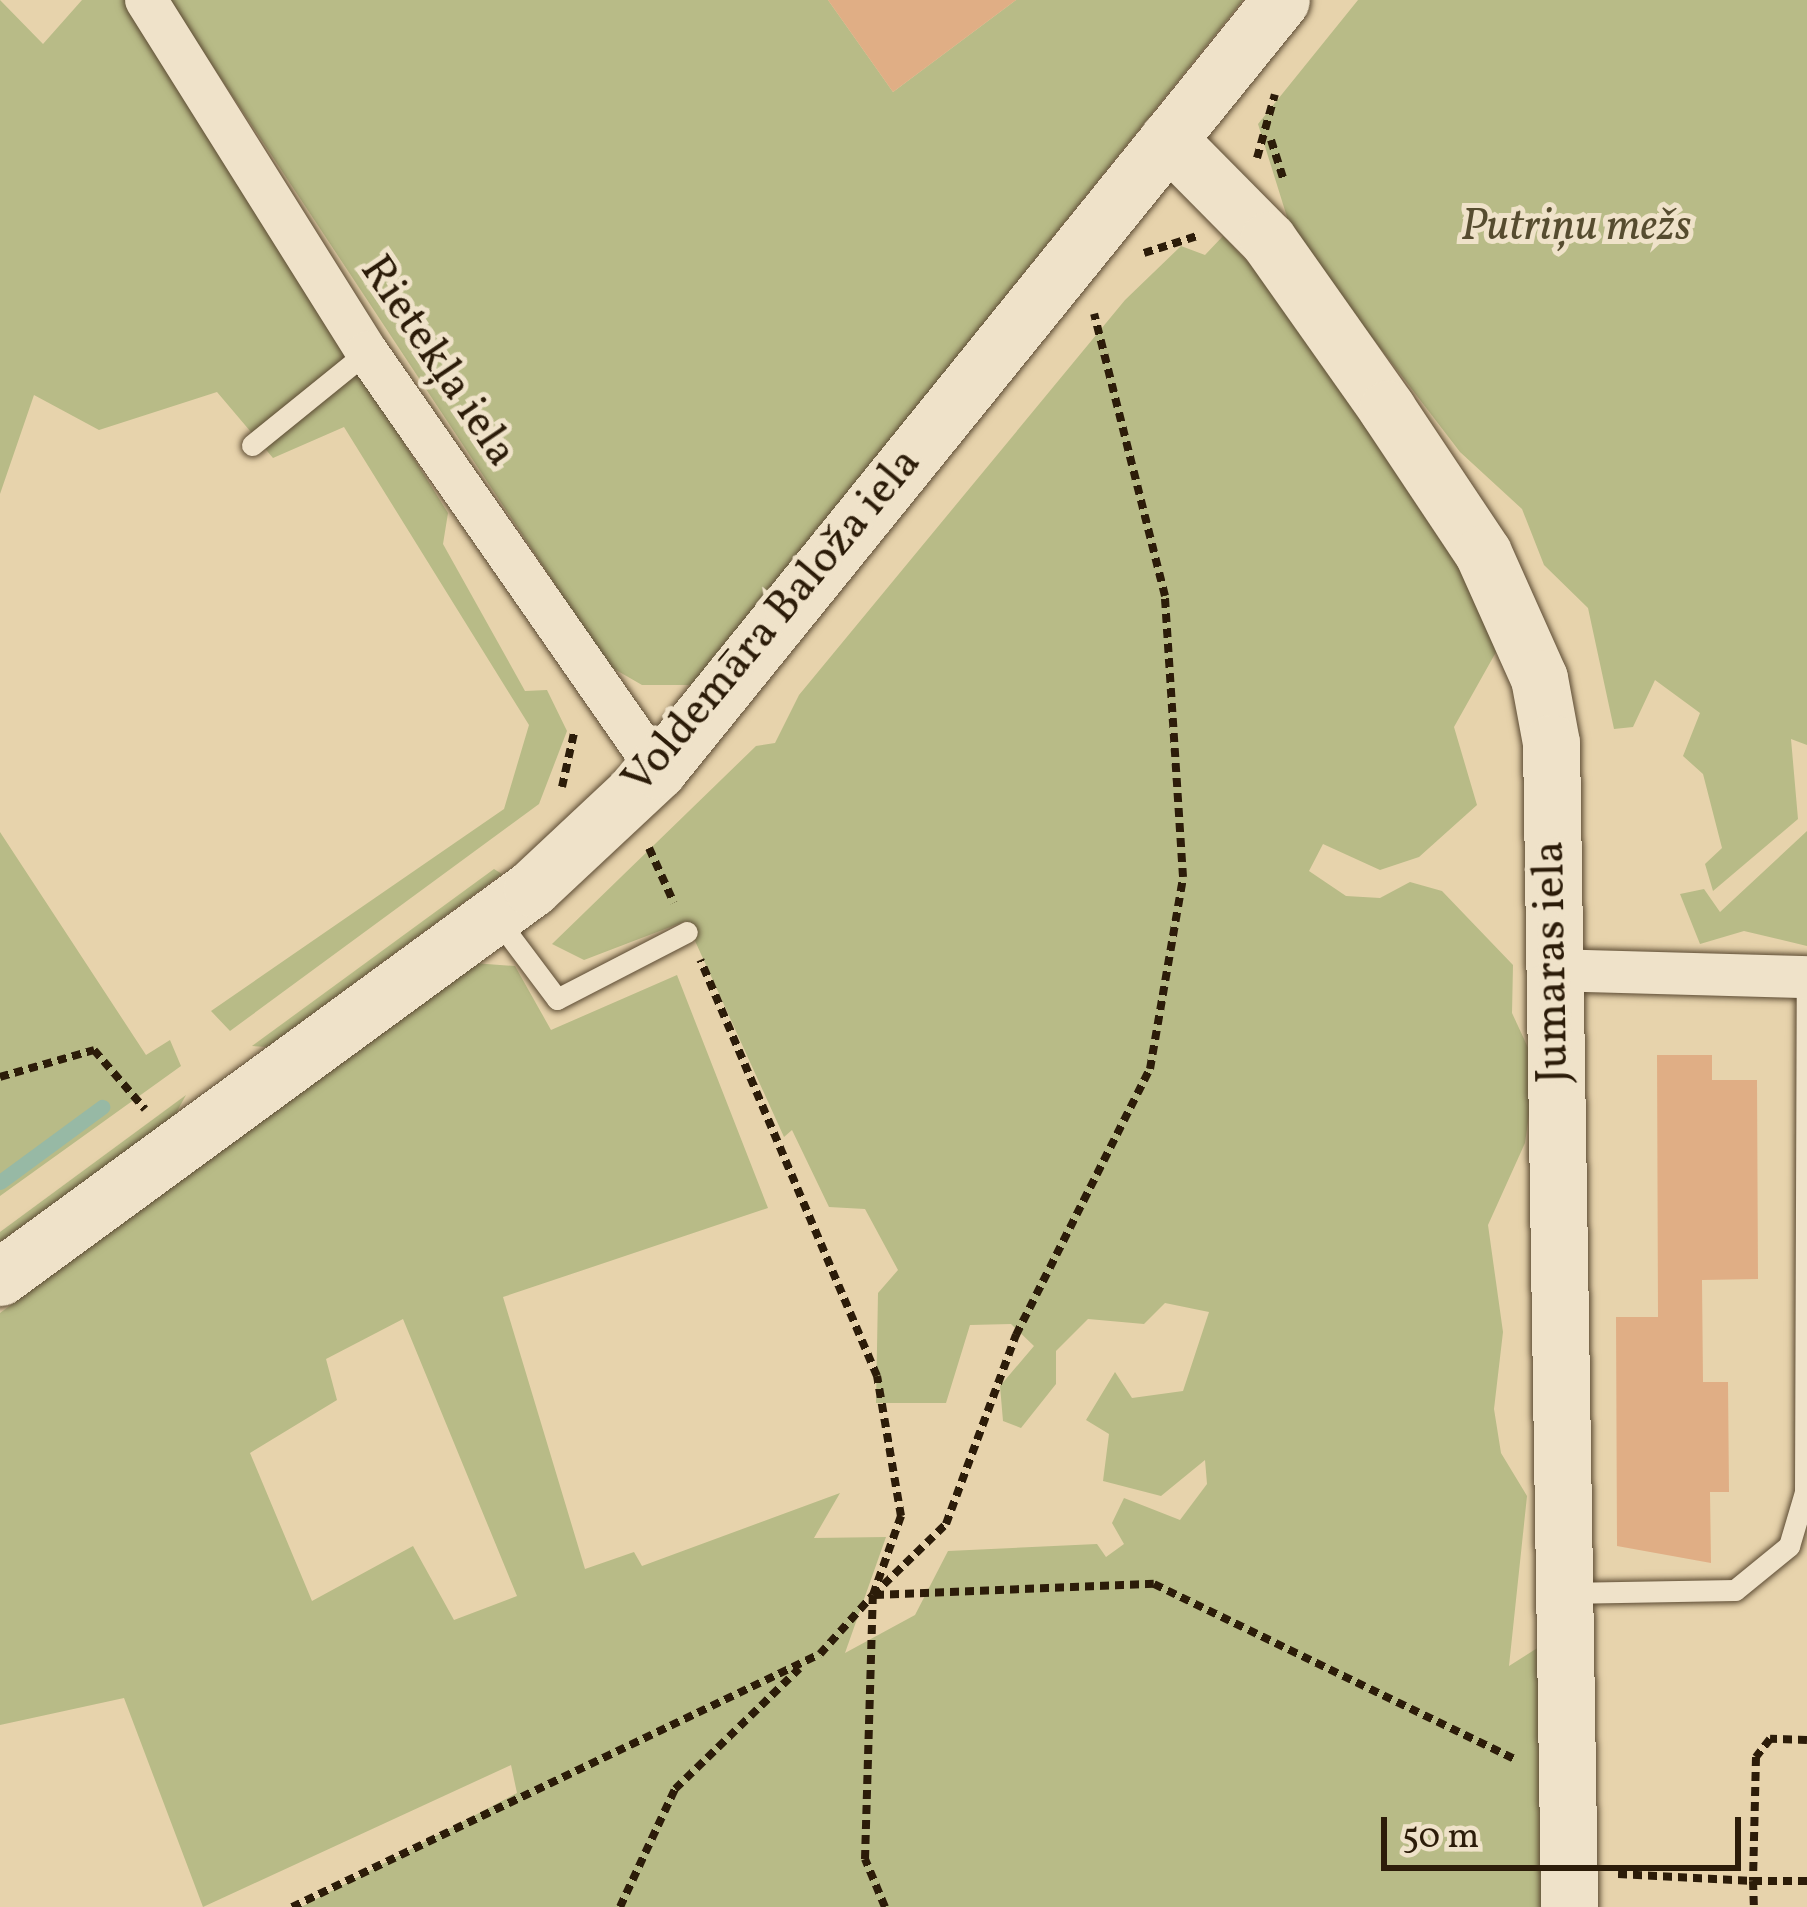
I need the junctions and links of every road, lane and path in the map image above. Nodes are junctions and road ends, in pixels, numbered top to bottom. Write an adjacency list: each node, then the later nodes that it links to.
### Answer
1 (146, 0): 7 (street, Rietekļa iela)
2 (1281, 0): 4 (street, Voldemāra Baloža iela)
3 (1276, 86): 5 (path)
4 (1168, 139): 10 (street, Voldemāra Baloža iela); 15 (street, Jumaras iela)
5 (1258, 158)
6 (1093, 310): 22 (path)
7 (367, 352): 8 (lane); 9 (street, Rietekļa iela)
8 (252, 445)
9 (581, 665): 10 (street, Rietekļa iela); 11 (path)
10 (658, 770): 13 (street, Voldemāra Baloža iela)
11 (545, 808)
12 (649, 848): 14 (path)
13 (493, 914): 14 (lane); 20 (street, Voldemāra Baloža iela)
14 (687, 932): 22 (path)
15 (1553, 970): 16 (street); 21 (street, Jumaras iela)
16 (1807, 977)
17 (1807, 993): 21 (lane)
18 (0, 1077): 19 (path)
19 (146, 1110)
20 (0, 1277)
21 (1559, 1592): 25 (street, Jumaras iela)
22 (873, 1595): 23 (path); 25 (path); 31 (path)
23 (820, 1654): 29 (path); 30 (path)
24 (1807, 1739): 27 (path)
25 (1566, 1783): 32 (street, Jumaras iela)
26 (1616, 1874): 27 (path)
27 (1753, 1881): 28 (path); 33 (path)
28 (1807, 1881)
29 (292, 1907)
30 (620, 1907)
31 (885, 1907)
32 (1569, 1907)
33 (1754, 1907)

